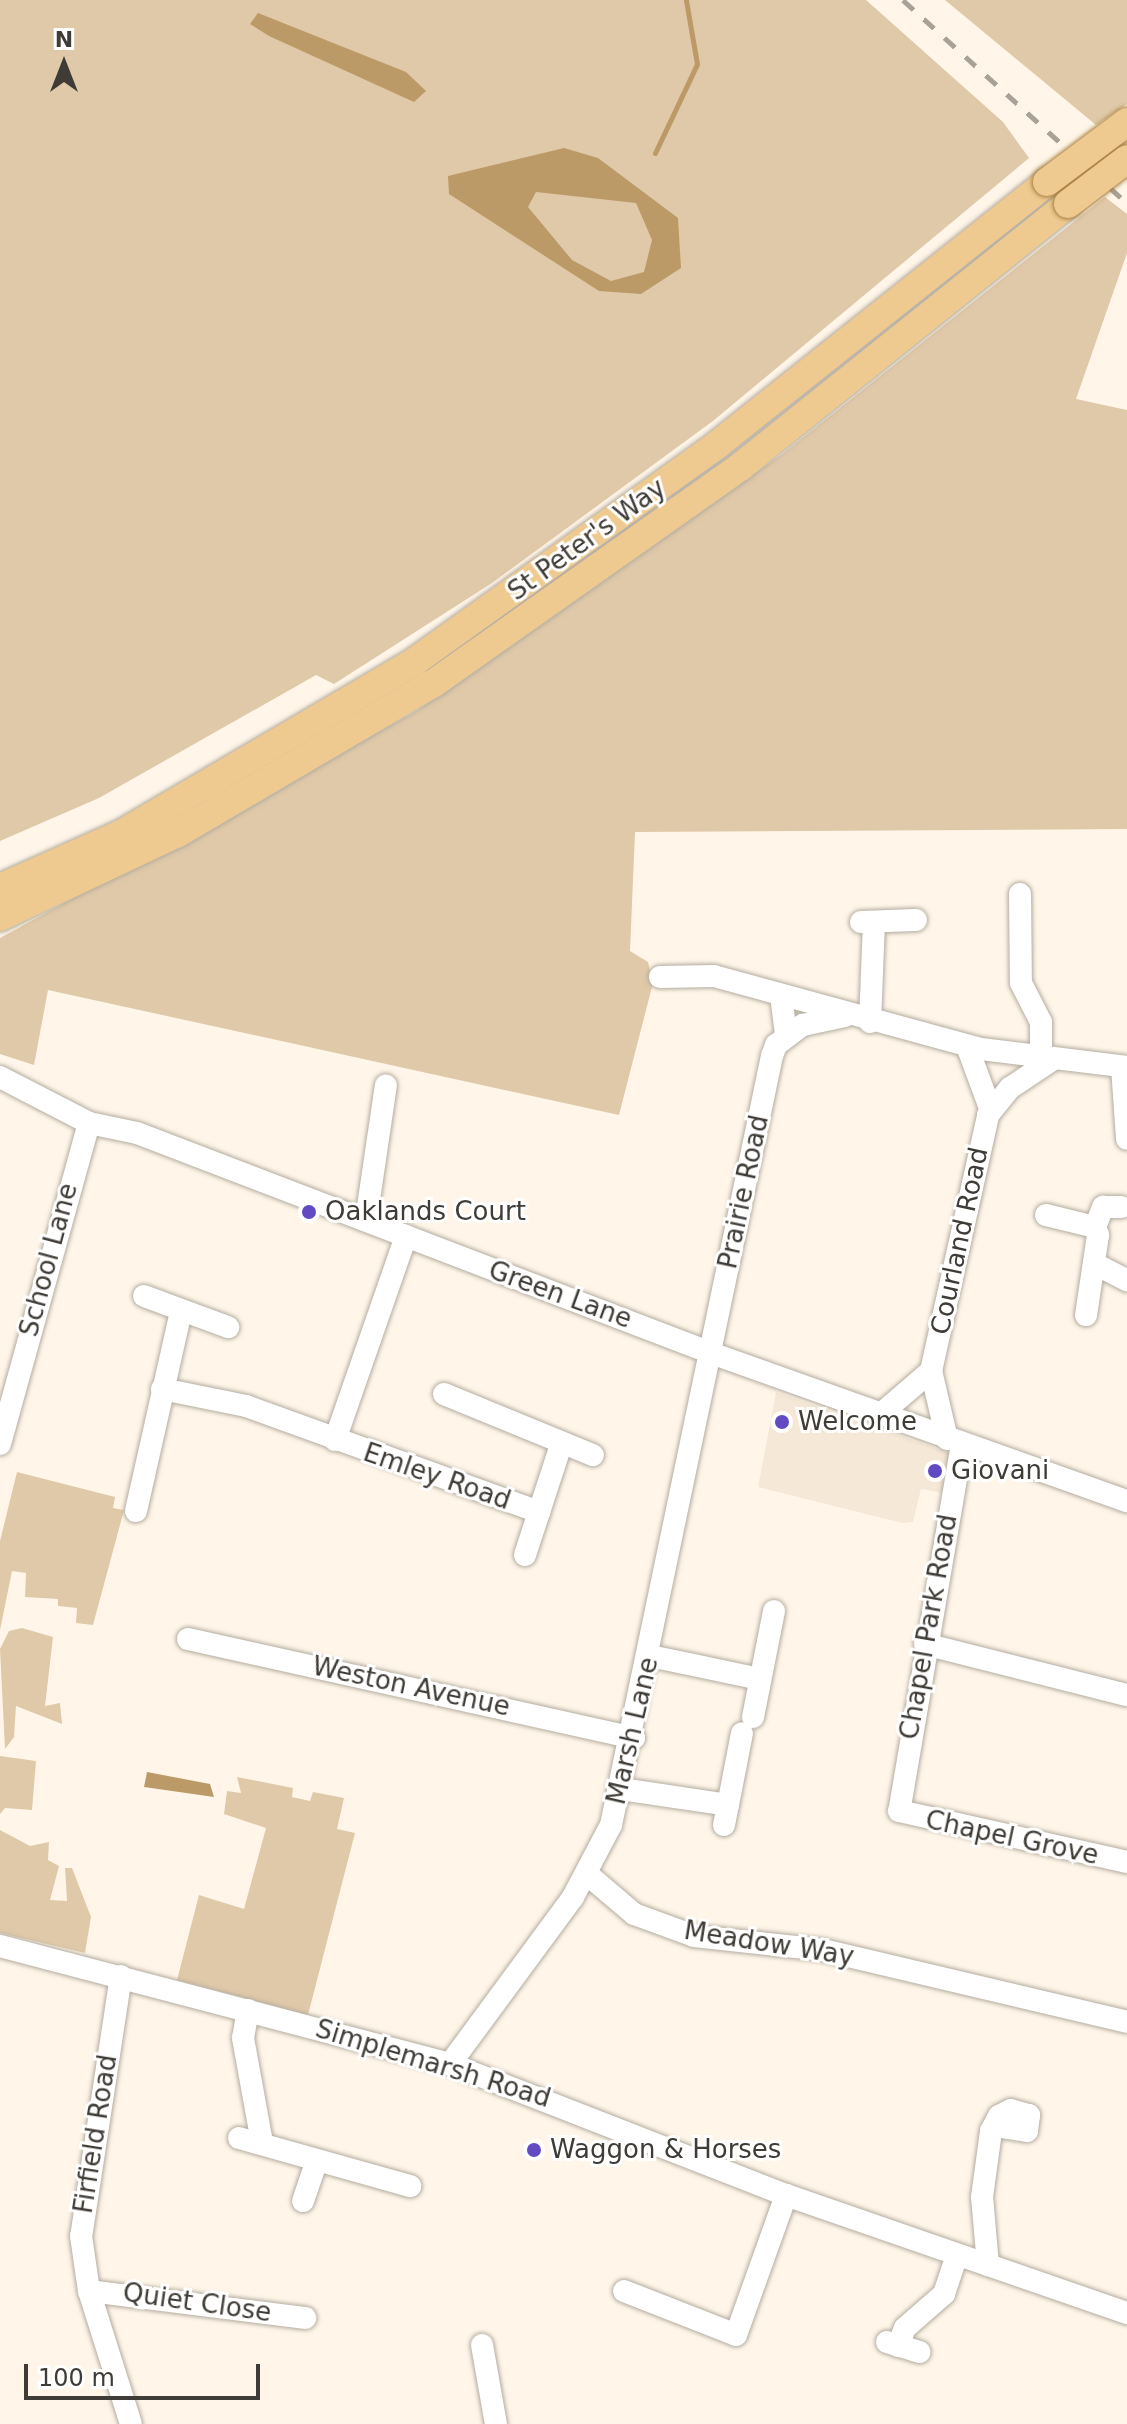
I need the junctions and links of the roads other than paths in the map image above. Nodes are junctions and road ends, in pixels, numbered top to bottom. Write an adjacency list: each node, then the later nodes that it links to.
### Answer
1 (1127, 122): 3 (main road, St Peter's Way, bridge)
2 (1127, 159): 5 (main road, St Peter's Way, bridge)
3 (0, 888)
4 (1027, 903): 13 (street)
5 (0, 917)
6 (916, 920): 10 (street)
7 (660, 977): 8 (street)
8 (781, 995): 9 (street); 11 (street)
9 (845, 1016): 10 (street); 11 (street)
10 (870, 1022): 12 (street)
11 (786, 1035): 31 (street, Prairie Road)
12 (967, 1046): 13 (street); 17 (street, Courland Road)
13 (1047, 1060): 14 (street); 17 (street, Courland Road)
14 (1124, 1067): 19 (street)
15 (0, 1077): 18 (street, Green Lane)
16 (386, 1085): 22 (street)
17 (991, 1111): 32 (street, Courland Road)
18 (89, 1123): 22 (street, Green Lane); 38 (street, School Lane)
19 (1127, 1139)
20 (1121, 1207): 23 (street)
21 (1046, 1215): 23 (street)
22 (366, 1220): 24 (street, Green Lane)
23 (1095, 1227): 25 (street)
24 (406, 1236): 31 (street, Green Lane); 36 (street, Emley Road)
25 (1097, 1265): 26 (street); 29 (street)
26 (1127, 1280)
27 (144, 1296): 28 (street)
28 (181, 1311): 30 (street); 33 (street)
29 (1086, 1315)
30 (228, 1327)
31 (711, 1353): 35 (street, Green Lane); 48 (street, Marsh Lane)
32 (931, 1371): 35 (street, Courland Road); 37 (street, Courland Road)
33 (162, 1389): 36 (street, Emley Road); 42 (street)
34 (444, 1394): 39 (street)
35 (882, 1413): 37 (street, Green Lane)
36 (335, 1440): 43 (street, Emley Road)
37 (955, 1442): 41 (street, Green Lane); 47 (street, Chapel Park Road)
38 (0, 1444)
39 (561, 1445): 40 (street); 43 (street, Emley Road)
40 (593, 1455)
41 (1127, 1501)
42 (136, 1511)
43 (539, 1512): 44 (street, Emley Road)
44 (525, 1555)
45 (774, 1611): 49 (street)
46 (188, 1639): 51 (street, Weston Avenue)
47 (925, 1644): 50 (street); 53 (street, Chapel Park Road)
48 (650, 1656): 49 (street); 51 (street, Marsh Lane)
49 (760, 1679): 52 (street)
50 (1127, 1695)
51 (634, 1738): 52 (street, Marsh Lane)
52 (621, 1789): 55 (street, Marsh Lane)
53 (899, 1811): 54 (street, Chapel Grove)
54 (1127, 1862)
55 (587, 1874): 59 (street, Meadow Way); 60 (street, Marsh Lane)
56 (0, 1946): 57 (street, Simplemarsh Road)
57 (121, 1976): 58 (street, Simplemarsh Road); 70 (street, Firfield Road)
58 (248, 2010): 60 (street, Simplemarsh Road); 63 (street)
59 (1127, 2022)
60 (450, 2064): 66 (street, Simplemarsh Road)
61 (994, 2126): 69 (street)
62 (239, 2138): 63 (street)
63 (262, 2143): 64 (street)
64 (316, 2163): 65 (street); 67 (street)
65 (410, 2186)
66 (786, 2195): 68 (street, Simplemarsh Road); 71 (street)
67 (303, 2201)
68 (957, 2255): 69 (street, Simplemarsh Road); 75 (street)
69 (988, 2265): 72 (street, Simplemarsh Road)
70 (89, 2291): 73 (street, Quiet Close); 76 (street, Firfield Road)
71 (624, 2291)
72 (1127, 2313)
73 (305, 2316)
74 (482, 2345): 77 (street)
75 (901, 2347)
76 (131, 2424)
77 (496, 2424)

